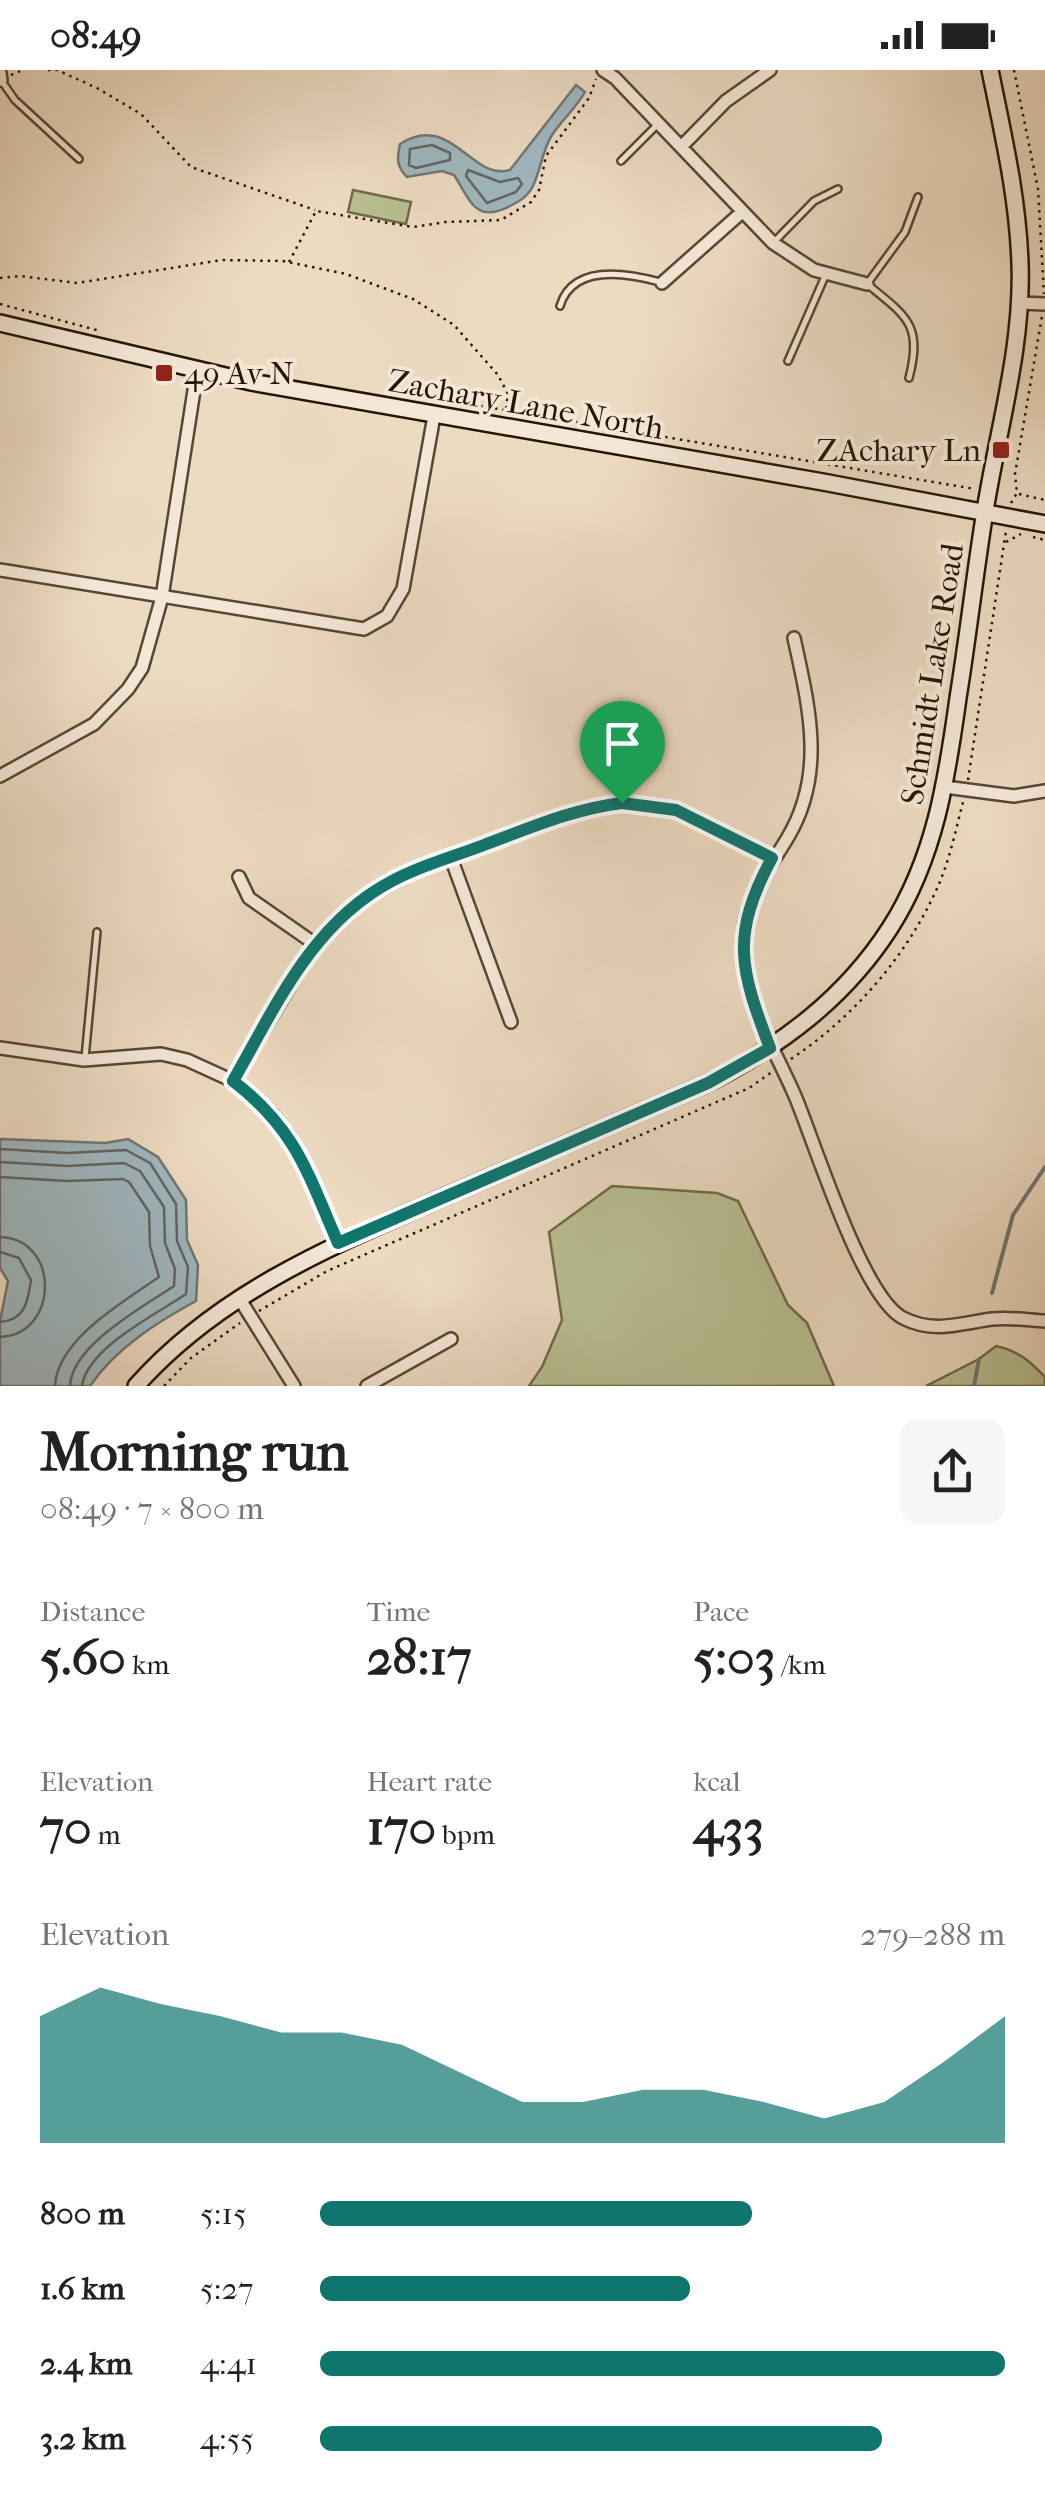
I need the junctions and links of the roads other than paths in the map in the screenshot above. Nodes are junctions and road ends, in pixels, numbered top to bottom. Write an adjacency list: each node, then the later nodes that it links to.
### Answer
1 (603, 70): 5 (street)
2 (770, 70): 6 (street)
3 (990, 70): 16 (street, Schmidt Lake Road)
4 (0, 78): 7 (lane)
5 (660, 122): 6 (street); 8 (lane)
6 (683, 146): 11 (street)
7 (80, 160)
8 (621, 161)
9 (838, 189): 12 (lane)
10 (918, 197): 15 (lane)
11 (741, 213): 12 (street); 14 (street)
12 (772, 243): 13 (street)
13 (826, 274): 15 (street); 20 (lane)
14 (662, 283): 18 (lane)
15 (868, 284): 22 (lane)
16 (1020, 303): 17 (street); 24 (street, Schmidt Lake Road)
17 (1045, 304)
18 (560, 306)
19 (0, 323): 21 (street, Zachary Lane North)
20 (788, 361)
21 (197, 371): 23 (street, Zachary Lane North); 27 (street)
22 (909, 378)
23 (434, 416): 24 (street, Zachary Lane North); 27 (street)
24 (985, 512): 25 (street, Zachary Lane North); 30 (street, Schmidt Lake Road)
25 (1045, 524)
26 (0, 570): 27 (street)
27 (162, 596): 29 (street)
28 (794, 638): 33 (street)
29 (0, 776)
30 (946, 787): 31 (street); 39 (street, Schmidt Lake Road)
31 (1045, 791)
32 (451, 858): 33 (street); 36 (street); 37 (street)
33 (772, 858): 39 (street)
34 (239, 877): 36 (street)
35 (96, 932): 40 (lane)
36 (315, 944): 41 (street)
37 (511, 1022)
38 (0, 1048): 40 (street)
39 (770, 1048): 42 (street, Schmidt Lake Road); 44 (street)
40 (84, 1060): 41 (street)
41 (233, 1081): 42 (street)
42 (338, 1243): 43 (street, Schmidt Lake Road)
43 (239, 1298): 46 (street, Schmidt Lake Road); 47 (street)
44 (1045, 1322)
45 (451, 1340): 48 (street)
46 (136, 1386)
47 (294, 1386)
48 (367, 1386)

